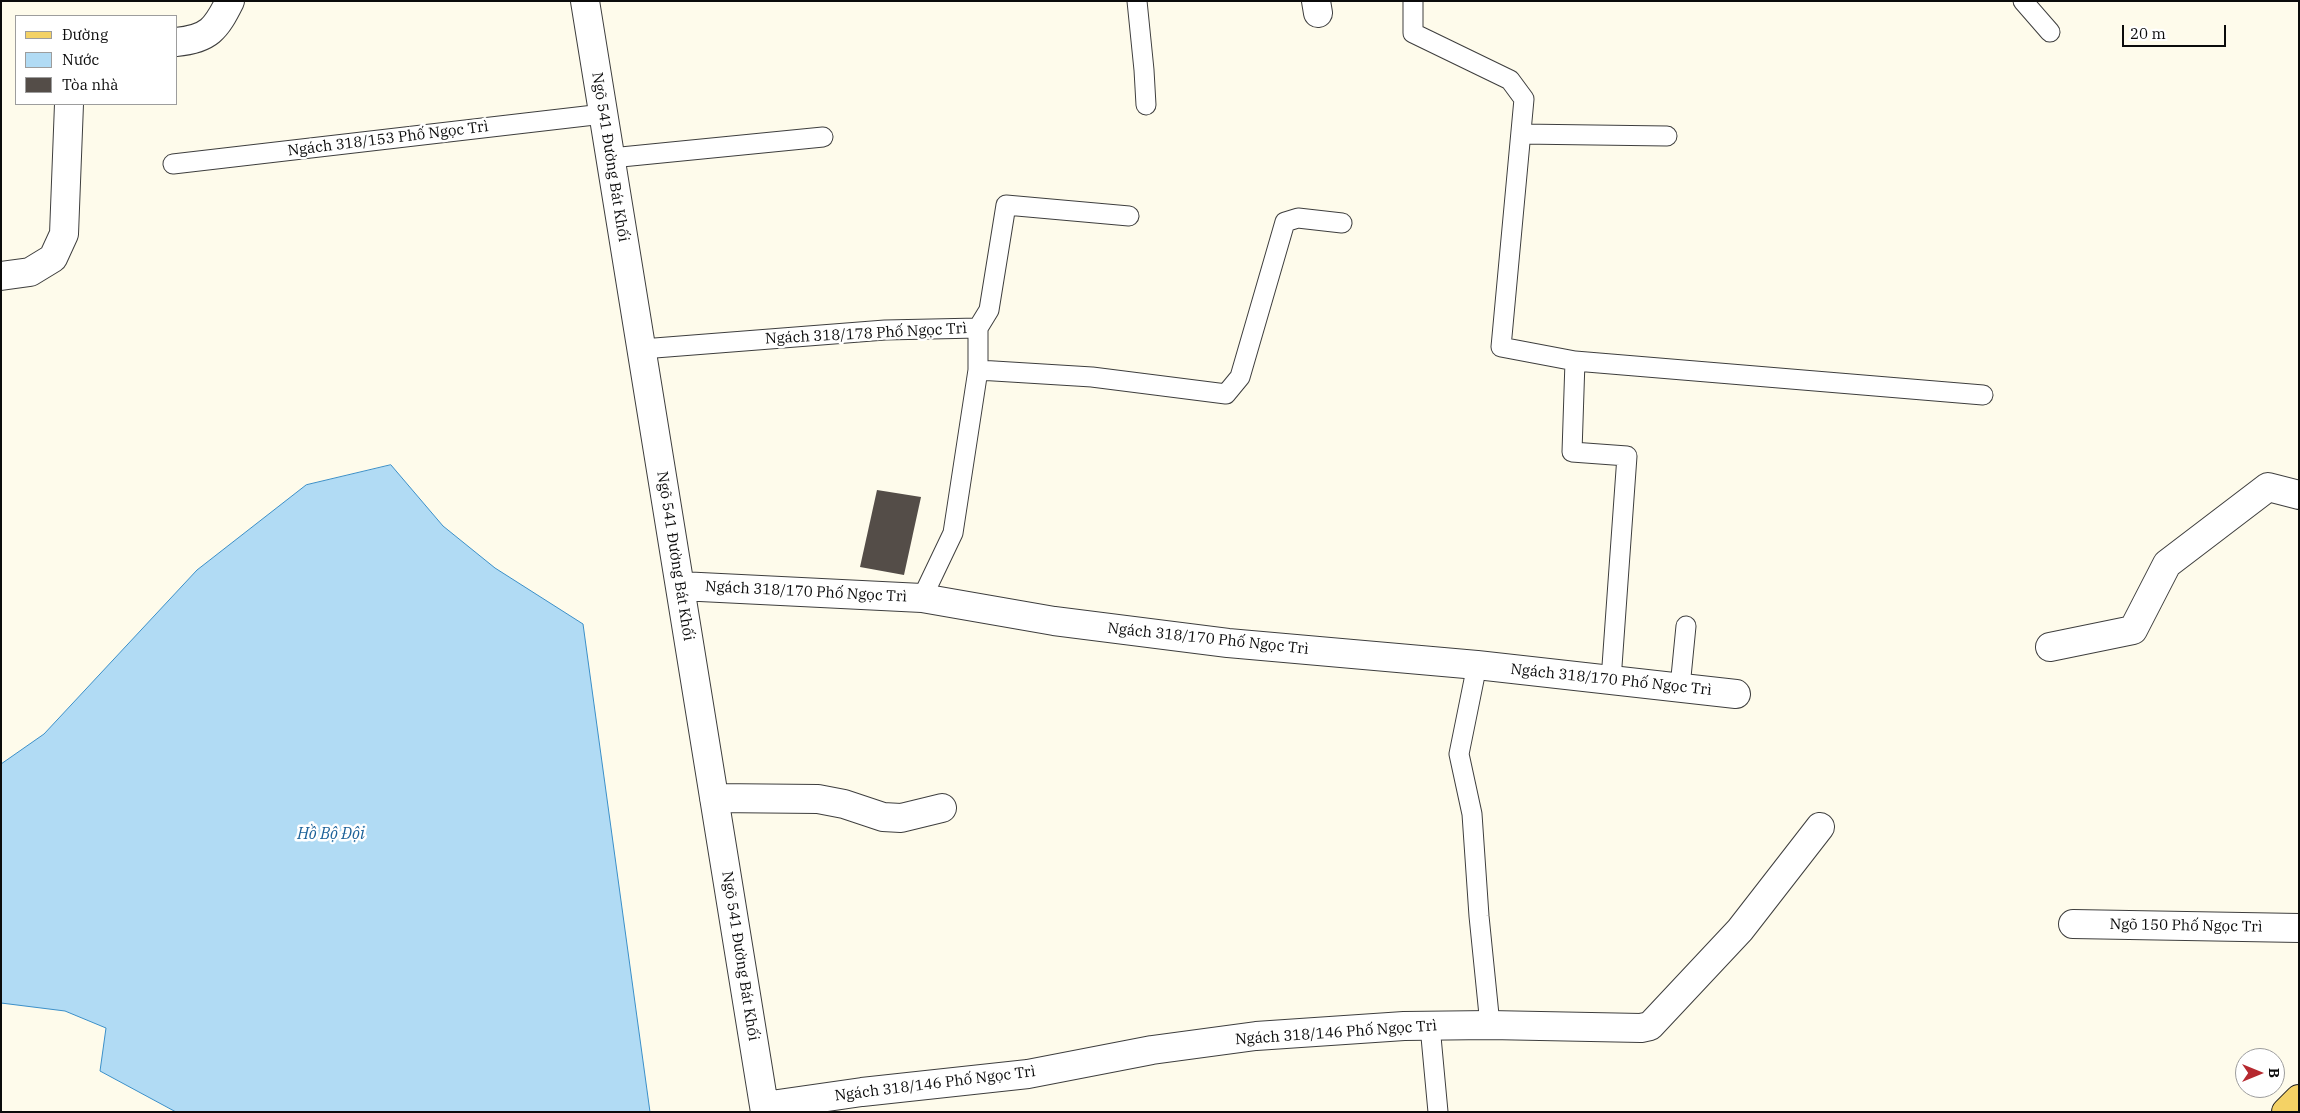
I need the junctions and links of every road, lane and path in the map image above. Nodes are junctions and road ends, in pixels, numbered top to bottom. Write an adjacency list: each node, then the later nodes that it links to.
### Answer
1 (230, 1): 7 (street)
2 (585, 1): 10 (street, Ngõ 541 Đường Bát Khối)
3 (1136, 1): 9 (lane)
4 (1413, 1): 11 (lane)
5 (2023, 1): 6 (lane)
6 (2050, 32)
7 (178, 42)
8 (69, 105): 18 (street)
9 (1146, 105)
10 (603, 114): 14 (street, Ngõ 541 Đường Bát Khối); 15 (lane, Ngách 318/153 Phố Ngọc Trì)
11 (1521, 134): 12 (lane); 21 (lane)
12 (1668, 136)
13 (823, 137): 14 (lane)
14 (611, 158): 20 (street, Ngõ 541 Đường Bát Khối)
15 (173, 164)
16 (1129, 216): 19 (lane)
17 (1342, 223): 22 (lane)
18 (1, 276)
19 (978, 328): 20 (lane, Ngách 318/178 Phố Ngọc Trì); 22 (lane, Ngách 318/178 Phố Ngọc Trì)
20 (642, 349): 25 (street, Ngõ 541 Đường Bát Khối)
21 (1575, 361): 23 (lane); 30 (lane)
22 (978, 370): 26 (lane, Ngách 318/178 Phố Ngọc Trì)
23 (1983, 395)
24 (2299, 495): 28 (street)
25 (680, 586): 26 (street, Ngách 318/170 Phố Ngọc Trì); 33 (street, Ngõ 541 Đường Bát Khối)
26 (922, 598): 29 (street, Ngách 318/170 Phố Ngọc Trì)
27 (1686, 626): 31 (lane)
28 (2050, 647)
29 (1477, 665): 30 (street, Ngách 318/170 Phố Ngọc Trì); 38 (lane)
30 (1612, 680): 31 (street, Ngách 318/170 Phố Ngọc Trì)
31 (1680, 687): 32 (street, Ngách 318/170 Phố Ngọc Trì)
32 (1736, 694)
33 (714, 798): 34 (street); 41 (street, Ngõ 541 Đường Bát Khối)
34 (942, 808)
35 (1820, 827): 38 (street, Ngách 318/146 Phố Ngọc Trì)
36 (2073, 924): 37 (street, Ngõ 150 Phố Ngọc Trì)
37 (2299, 928)
38 (1490, 1025): 39 (street, Ngách 318/146 Phố Ngọc Trì)
39 (1430, 1026): 41 (street, Ngách 318/146 Phố Ngọc Trì); 42 (lane)
40 (2299, 1099): 43 (main road)
41 (764, 1109)
42 (1438, 1112)
43 (2286, 1112)

